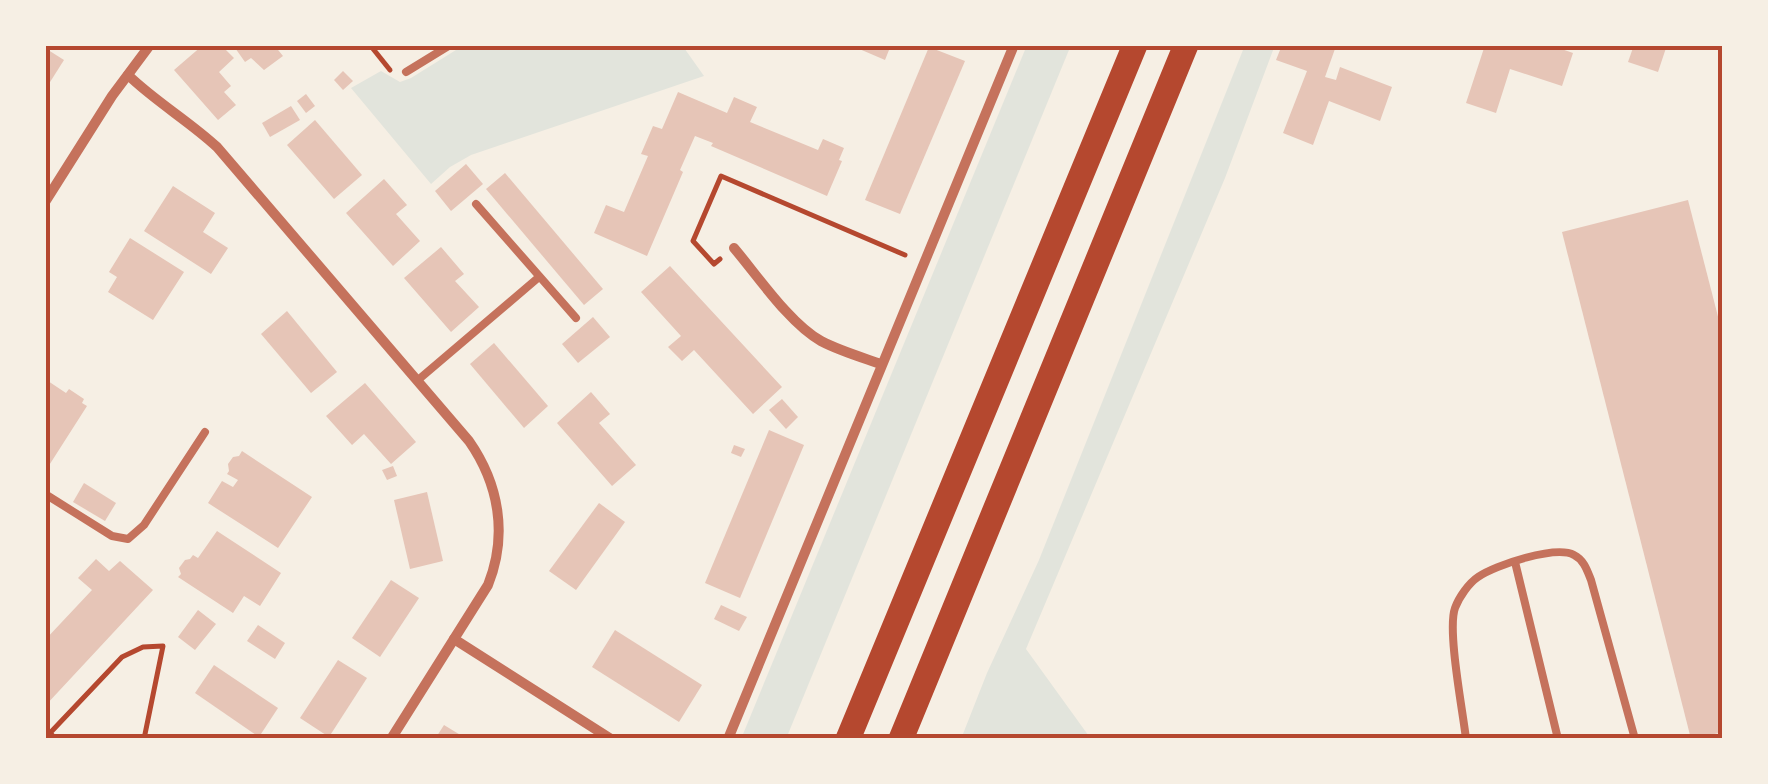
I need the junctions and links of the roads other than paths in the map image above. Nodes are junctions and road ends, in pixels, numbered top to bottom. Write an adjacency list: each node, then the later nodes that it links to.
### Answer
1 (150, 45): 7 (street)
2 (450, 45): 6 (lane)
3 (1014, 45): 13 (street)
4 (1134, 45): 22 (highway)
5 (1186, 45): 23 (highway)
6 (406, 72)
7 (128, 75): 8 (street); 14 (street)
8 (45, 202)
9 (476, 204): 11 (lane)
10 (734, 248): 13 (street)
11 (540, 276): 12 (lane); 14 (lane)
12 (576, 318)
13 (881, 364): 21 (street)
14 (418, 380): 18 (street)
15 (205, 432): 16 (lane)
16 (45, 494)
17 (1515, 562): 24 (lane); 25 (lane); 26 (lane)
18 (454, 639): 19 (street); 20 (street)
19 (391, 739)
20 (611, 739)
21 (728, 739)
22 (848, 739)
23 (900, 739)
24 (1466, 739)
25 (1558, 739)
26 (1636, 739)

